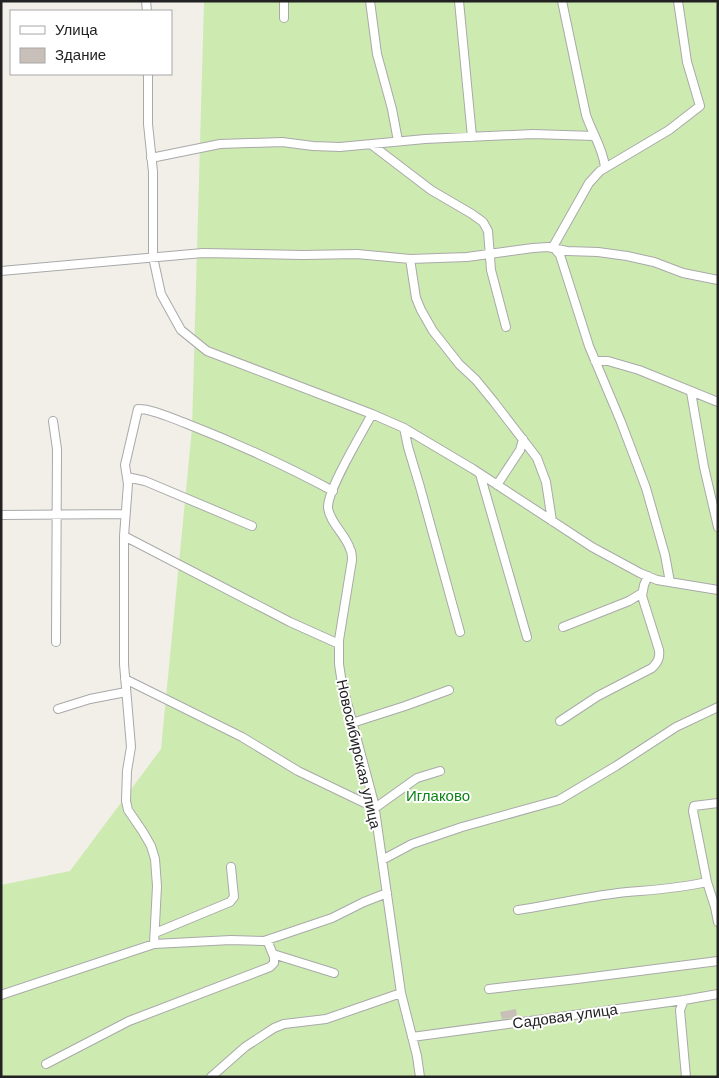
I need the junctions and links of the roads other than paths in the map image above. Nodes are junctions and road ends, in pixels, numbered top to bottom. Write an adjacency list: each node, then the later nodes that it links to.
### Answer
1 (284, 1): 6 (street)
2 (370, 1): 10 (street)
3 (459, 1): 9 (street)
4 (562, 1): 8 (street)
5 (678, 1): 13 (street)
6 (284, 18)
7 (148, 75): 12 (street)
8 (594, 136): 9 (street); 13 (street)
9 (472, 137): 10 (street)
10 (398, 141): 11 (street)
11 (372, 145): 12 (street); 15 (street)
12 (151, 158): 16 (street)
13 (605, 167): 14 (street)
14 (554, 248): 15 (street); 19 (street); 21 (street)
15 (490, 254): 17 (street); 20 (street)
16 (153, 257): 17 (street); 18 (street); 24 (street)
17 (410, 260): 27 (street)
18 (1, 271)
19 (718, 280)
20 (506, 327)
21 (595, 361): 22 (street); 40 (street)
22 (691, 392): 23 (street); 37 (street)
23 (718, 402)
24 (372, 414): 26 (street); 31 (street, Новосибирская улица)
25 (53, 420): 32 (street)
26 (404, 428): 28 (street); 44 (street)
27 (524, 439): 30 (street); 35 (street)
28 (480, 474): 30 (street); 45 (street)
29 (127, 477): 31 (street); 33 (street); 36 (street)
30 (497, 485): 35 (street)
31 (333, 491): 47 (street, Новосибирская улица)
32 (56, 514): 33 (street); 34 (street); 46 (street)
33 (125, 514): 38 (street)
34 (1, 515)
35 (552, 521): 39 (street)
36 (252, 526)
37 (718, 527)
38 (124, 536): 47 (street); 48 (street)
39 (648, 576): 40 (street); 42 (street)
40 (670, 582): 41 (street)
41 (718, 590)
42 (642, 593): 43 (street); 53 (street)
43 (562, 627)
44 (460, 632)
45 (527, 637)
46 (56, 642)
47 (339, 644): 54 (street, Новосибирская улица)
48 (125, 679): 50 (street); 57 (street)
49 (449, 690): 54 (street)
50 (126, 692): 52 (street); 64 (street)
51 (718, 707): 58 (street)
52 (58, 709)
53 (560, 721)
54 (352, 723): 57 (street, Новосибирская улица)
55 (440, 771): 57 (street)
56 (718, 803): 60 (street)
57 (374, 808): 58 (street, Новосибирская улица)
58 (382, 860): 61 (street, Новосибирская улица)
59 (231, 867): 64 (street)
60 (707, 882): 62 (street); 63 (street)
61 (387, 893): 65 (street); 71 (street, Новосибирская улица)
62 (518, 910)
63 (718, 922)
64 (154, 933): 66 (street)
65 (267, 940): 66 (street); 67 (street)
66 (154, 944): 73 (street)
67 (273, 954): 69 (street); 76 (street)
68 (718, 961): 70 (street)
69 (334, 973)
70 (489, 989)
71 (401, 993): 75 (street, Новосибирская улица); 77 (street)
72 (718, 994): 74 (street, Садовая улица)
73 (1, 995)
74 (684, 1000): 75 (street, Садовая улица); 79 (street)
75 (412, 1037): 78 (street, Новосибирская улица)
76 (46, 1064)
77 (211, 1077)
78 (420, 1077)
79 (686, 1077)

